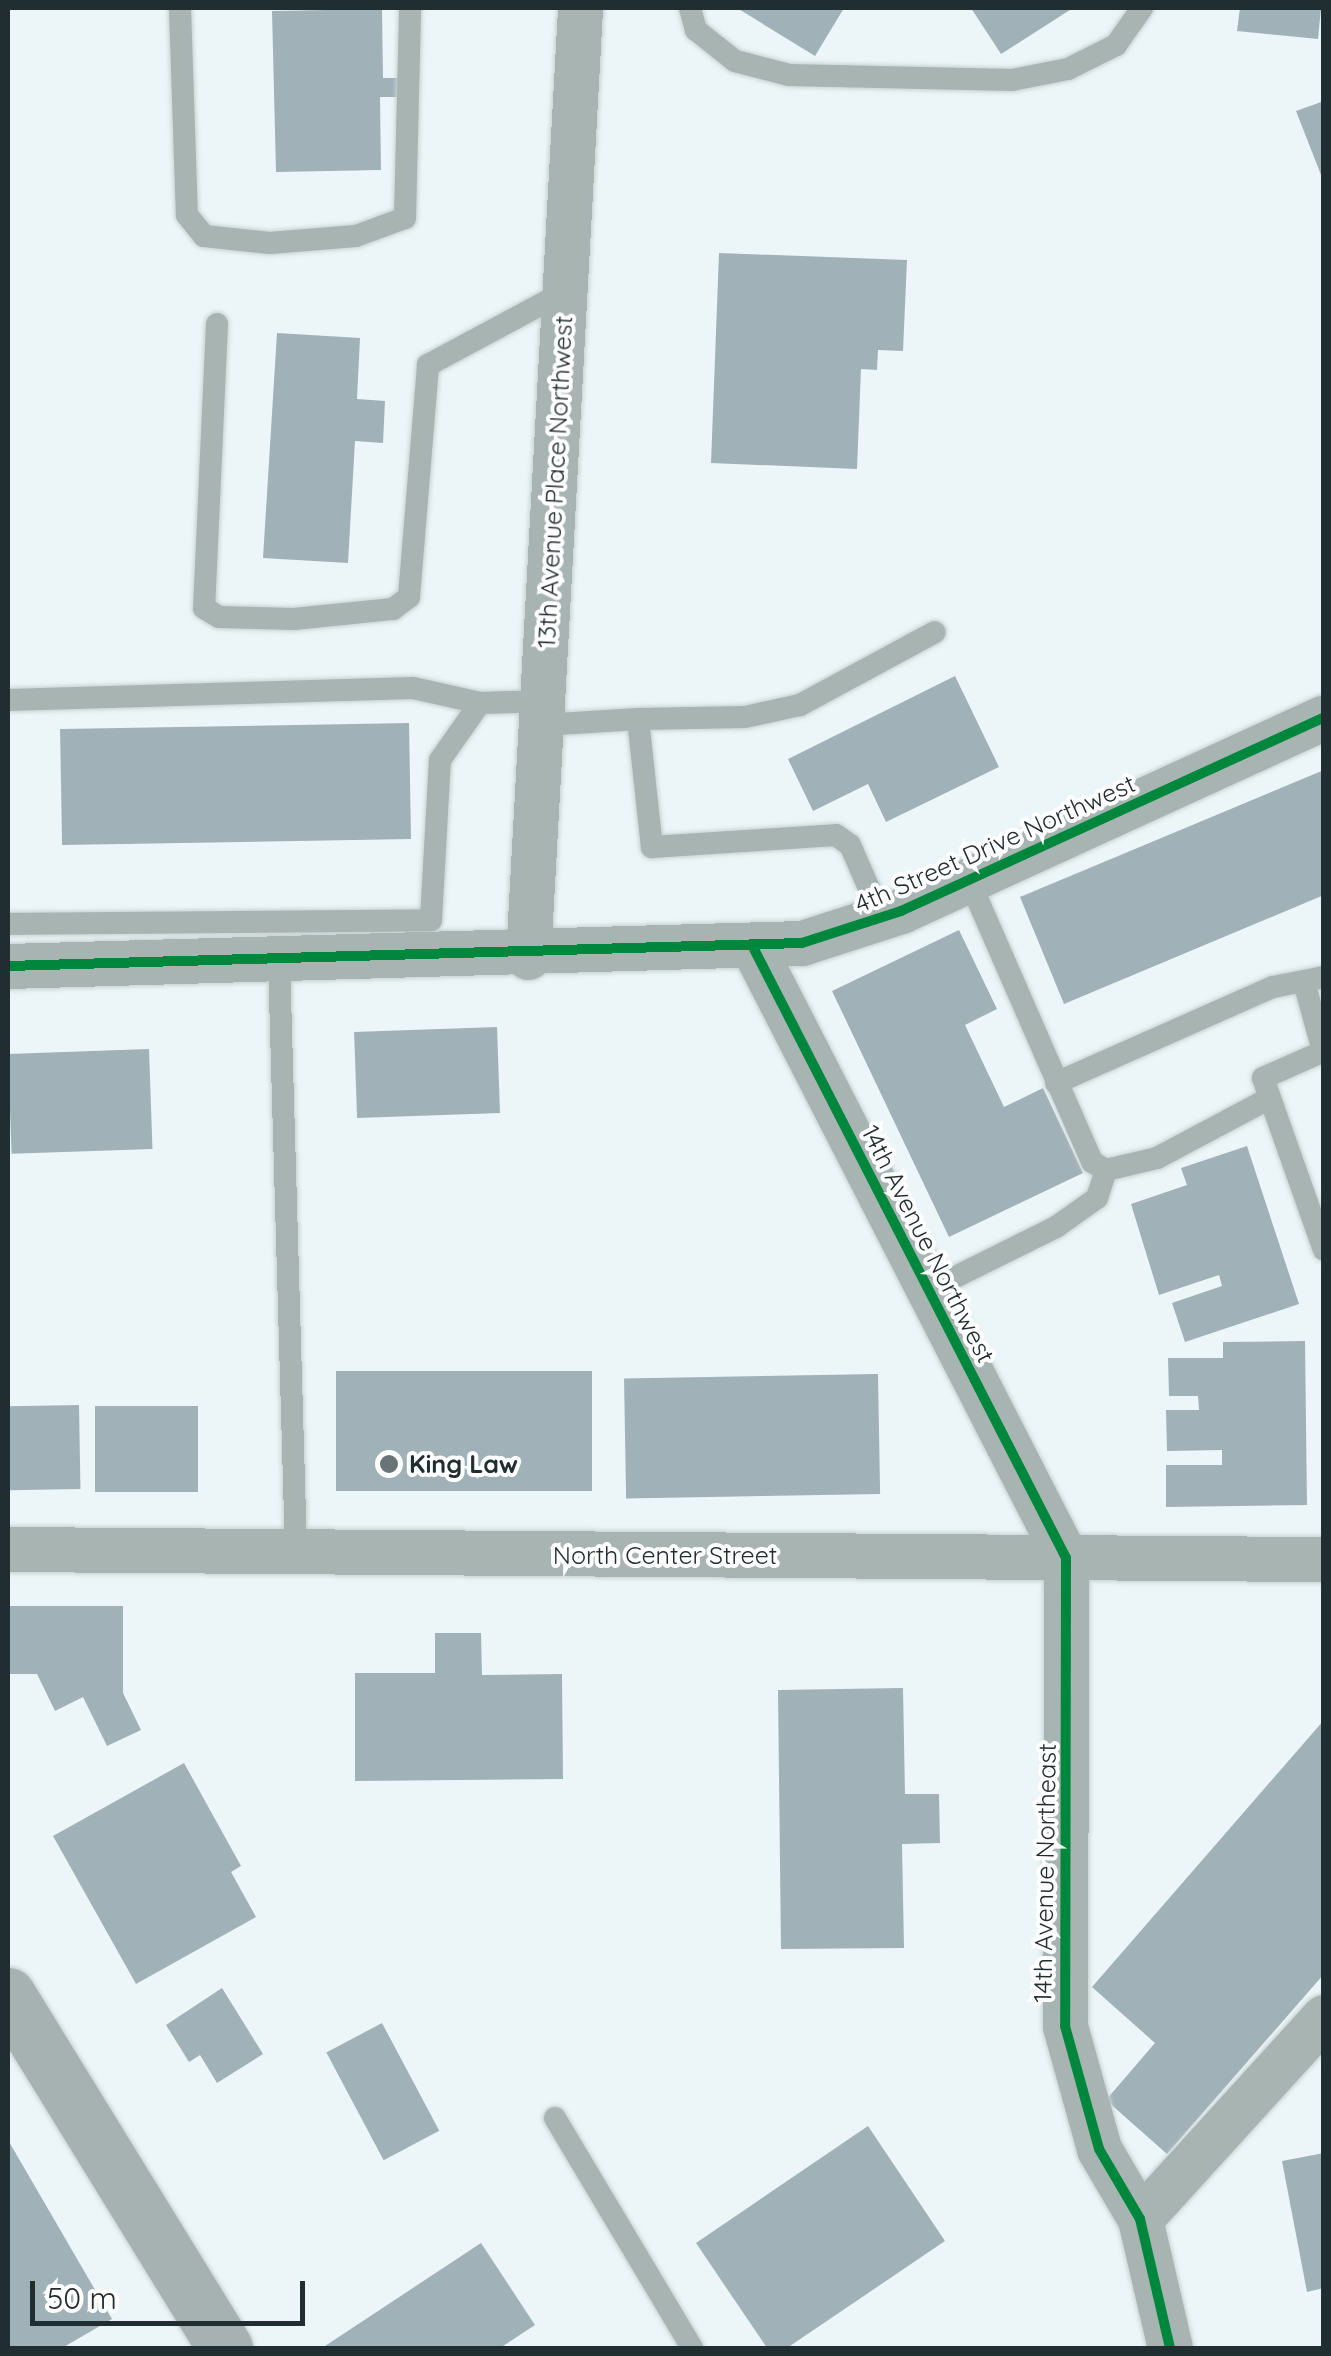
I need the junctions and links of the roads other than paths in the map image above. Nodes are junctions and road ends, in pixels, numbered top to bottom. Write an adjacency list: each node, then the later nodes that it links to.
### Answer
1 (180, 8): 2 (lane)
2 (410, 8)
3 (580, 8): 6 (street, 13th Avenue Place Northwest)
4 (690, 8): 5 (lane)
5 (1142, 8)
6 (564, 292): 7 (lane); 11 (street, 13th Avenue Place Northwest)
7 (217, 324)
8 (935, 632): 13 (lane)
9 (8, 700): 10 (lane)
10 (480, 703): 11 (lane); 17 (lane)
11 (543, 713): 13 (lane); 19 (street, 13th Avenue Place Northwest)
12 (1324, 717): 14 (street, 4th Street Drive Northwest)
13 (638, 719): 15 (lane)
14 (969, 880): 15 (street, 4th Street Drive Northwest); 24 (lane)
15 (882, 918): 18 (street, 4th Street Drive Northwest)
16 (8, 924): 17 (lane)
17 (376, 942): 19 (street, 4th Street Drive Northwest); 20 (street, 4th Street Drive Northwest)
18 (754, 949): 19 (street, 4th Street Drive Northwest); 28 (street, 14th Avenue Northwest)
19 (528, 957)
20 (279, 962): 21 (street, 4th Street Drive Northwest); 30 (lane)
21 (8, 966)
22 (1314, 980): 23 (lane); 24 (lane)
23 (1323, 1051): 25 (lane)
24 (1056, 1083): 26 (lane)
25 (1264, 1101): 26 (lane); 27 (lane)
26 (1106, 1170): 28 (lane)
27 (1324, 1250)
28 (929, 1290): 31 (street, 14th Avenue Northwest)
29 (8, 1549): 30 (street, North Center Street)
30 (296, 1552): 31 (street, North Center Street)
31 (1066, 1558): 32 (street, North Center Street); 36 (street, 14th Avenue Northeast)
32 (1324, 1559)
33 (1324, 2018): 36 (street)
34 (14, 2022): 37 (main road)
35 (555, 2118): 38 (lane)
36 (1140, 2219): 39 (street, 14th Avenue Northeast)
37 (225, 2348)
38 (692, 2348)
39 (1170, 2348)

